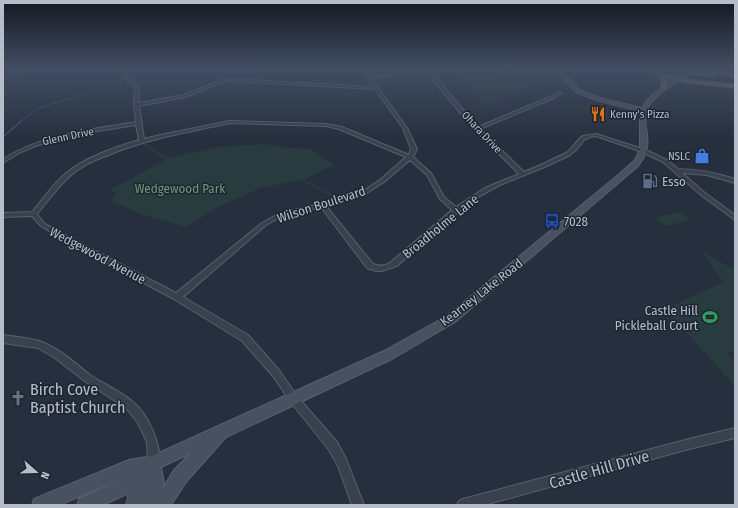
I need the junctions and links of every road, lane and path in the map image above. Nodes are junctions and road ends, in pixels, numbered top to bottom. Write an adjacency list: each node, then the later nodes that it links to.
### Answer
1 (137, 93): 8 (street)
2 (193, 93): 8 (street)
3 (380, 93): 14 (street)
4 (447, 93): 11 (street, Ohara Drive)
5 (559, 93): 11 (street)
6 (583, 93): 9 (main road)
7 (658, 93): 9 (main road)
8 (136, 105): 10 (street)
9 (644, 110): 13 (main road)
10 (138, 123): 12 (street); 15 (street, Glenn Drive)
11 (477, 128): 17 (street, Ohara Drive)
12 (142, 141): 14 (street); 21 (street)
13 (644, 151): 16 (street); 17 (street, Broadholme Lane); 26 (main road, Kearney Lake Road)
14 (410, 157): 19 (street, Wilson Boulevard); 20 (street)
15 (3, 161)
16 (678, 171): 18 (street); 23 (street)
17 (523, 174): 20 (street, Broadholme Lane)
18 (735, 181)
19 (322, 205): 20 (street, Broadholme Lane); 24 (street, Wilson Boulevard)
20 (456, 210)
21 (34, 214): 22 (street); 24 (street, Wedgewood Avenue)
22 (3, 215)
23 (735, 218)
24 (178, 297): 26 (street, Wedgewood Avenue)
25 (3, 339): 29 (street)
26 (293, 398): 27 (main road, Kearney Lake Road); 36 (street, Wedgewood Avenue)
27 (226, 428): 29 (main road, Kearney Lake Road); 35 (main road)
28 (735, 433): 30 (street, Castle Hill Drive)
29 (153, 463): 31 (main road); 32 (main road); 33 (main road); 34 (main road)
30 (470, 504)
31 (40, 505)
32 (85, 505)
33 (134, 505)
34 (150, 505)
35 (162, 505)
36 (358, 505)

